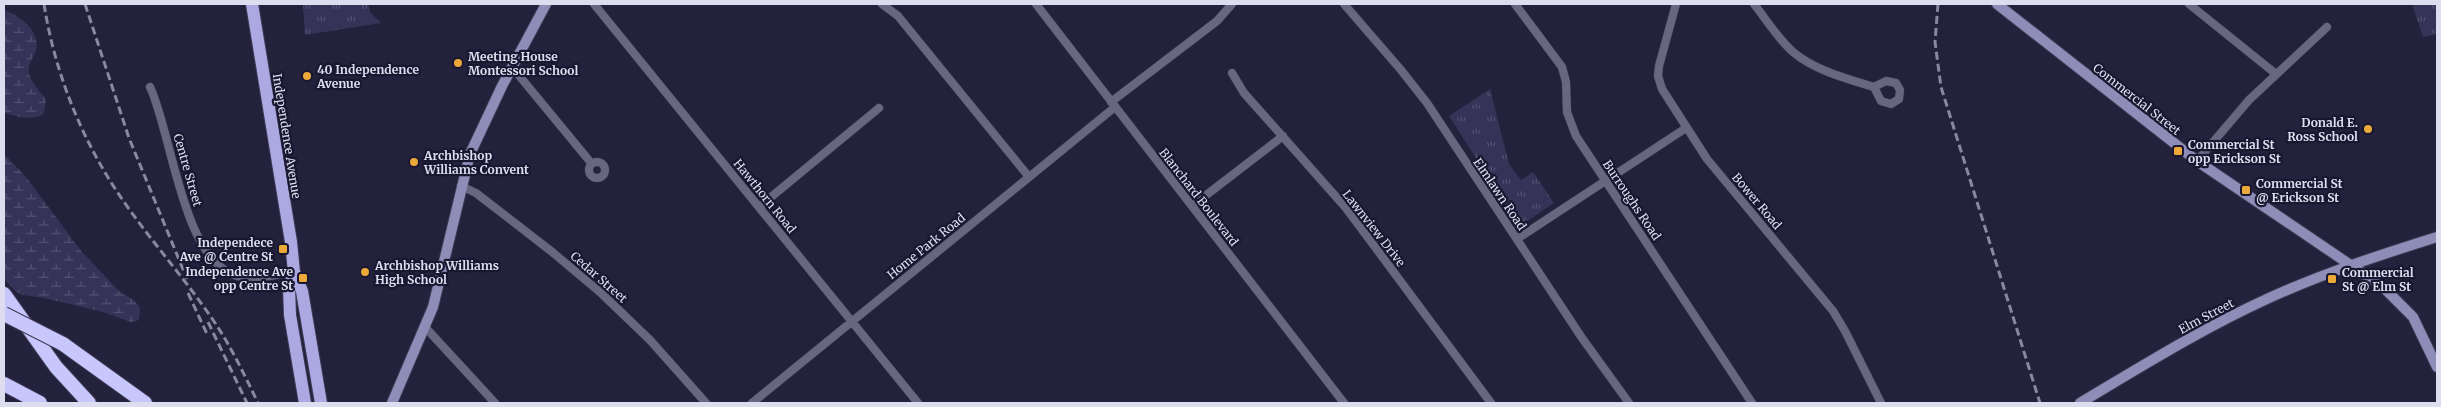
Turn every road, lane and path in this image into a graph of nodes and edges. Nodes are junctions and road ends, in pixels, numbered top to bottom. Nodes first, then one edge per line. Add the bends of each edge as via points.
1 (252, 4) edge
2 (546, 4) edge
3 (594, 4) edge
4 (882, 4) edge
5 (1036, 4) edge
6 (1232, 4) edge
7 (1344, 4) edge
8 (1515, 4) edge
9 (1754, 4) edge
10 (1997, 4) edge
11 (2189, 4) edge
12 (1674, 5) edge
13 (2327, 27) dead end
14 (512, 66) junction
15 (1232, 73) dead end
16 (2276, 74) junction
17 (150, 87) dead end
18 (1874, 87) dead end
19 (1113, 104) junction
20 (879, 108) dead end
21 (1686, 128) junction
22 (1283, 136) junction
23 (2197, 161) junction
24 (592, 164) dead end
25 (1029, 177) junction
26 (1605, 181) junction
27 (461, 186) junction
28 (1192, 206) junction
29 (759, 207) junction
30 (2437, 237) edge
31 (1517, 239) junction
32 (2352, 265) junction
33 (294, 272) junction
34 (4, 294) edge
35 (4, 314) edge
36 (852, 321) junction
37 (425, 328) junction
38 (2437, 367) edge
39 (4, 384) edge
40 (40, 403) edge
41 (89, 403) edge
42 (145, 403) edge
43 (305, 403) edge
44 (321, 403) edge
45 (392, 403) edge
46 (495, 403) edge
47 (706, 403) edge
48 (752, 403) edge
49 (918, 403) edge
50 (1344, 403) edge
51 (1491, 403) edge
52 (1629, 403) edge
53 (1752, 403) edge
54 (1881, 403) edge
55 (2080, 403) edge

1 - 33 main road, Independence Avenue
2 - 14 main road
3 - 29 street, Hawthorn Road
4 - 25 street via 898,16
5 - 19 street, Blanchard Boulevard
6 - 19 street, Home Park Road via 1217,21
7 - 31 street, Elmlawn Road via 1417,90
8 - 26 street, Burroughs Road via 1562,66 1571,125
9 - 18 street via 1798,56 1823,69
10 - 23 main road, Commercial Street
11 - 16 street
12 - 21 street, Bower Road via 1658,76 1662,89
13 - 16 street
14 - 24 street
14 - 27 main road via 474,146
15 - 22 street, Lawnview Drive via 1241,89
16 - 23 street via 2242,107
17 - 33 street, Centre Street via 161,116 180,192 212,259 222,269 240,277
19 - 25 street, Home Park Road
19 - 28 street, Blanchard Boulevard
20 - 29 street
21 - 26 street
21 - 54 street, Bower Road via 1707,159 1833,310
22 - 28 street
22 - 51 street, Lawnview Drive via 1346,208
23 - 32 main road, Commercial Street
25 - 36 street, Home Park Road
26 - 31 street
26 - 53 street, Burroughs Road
27 - 37 main road
27 - 47 street, Cedar Street via 476,193 596,288 650,340
28 - 50 street, Blanchard Boulevard
29 - 36 street, Hawthorn Road
30 - 32 main road, Elm Street
31 - 52 street, Elmlawn Road
32 - 38 main road, Commercial Street via 2383,287 2409,312
32 - 55 main road, Elm Street via 2300,284 2237,314
33 - 43 main road, Independence Avenue via 289,288 290,309
33 - 44 main road, Independence Avenue via 303,296
34 - 41 highway via 56,367
35 - 42 highway, bridge via 63,344
36 - 48 street, Home Park Road
36 - 49 street, Hawthorn Road
37 - 45 main road
37 - 46 street
39 - 40 highway

